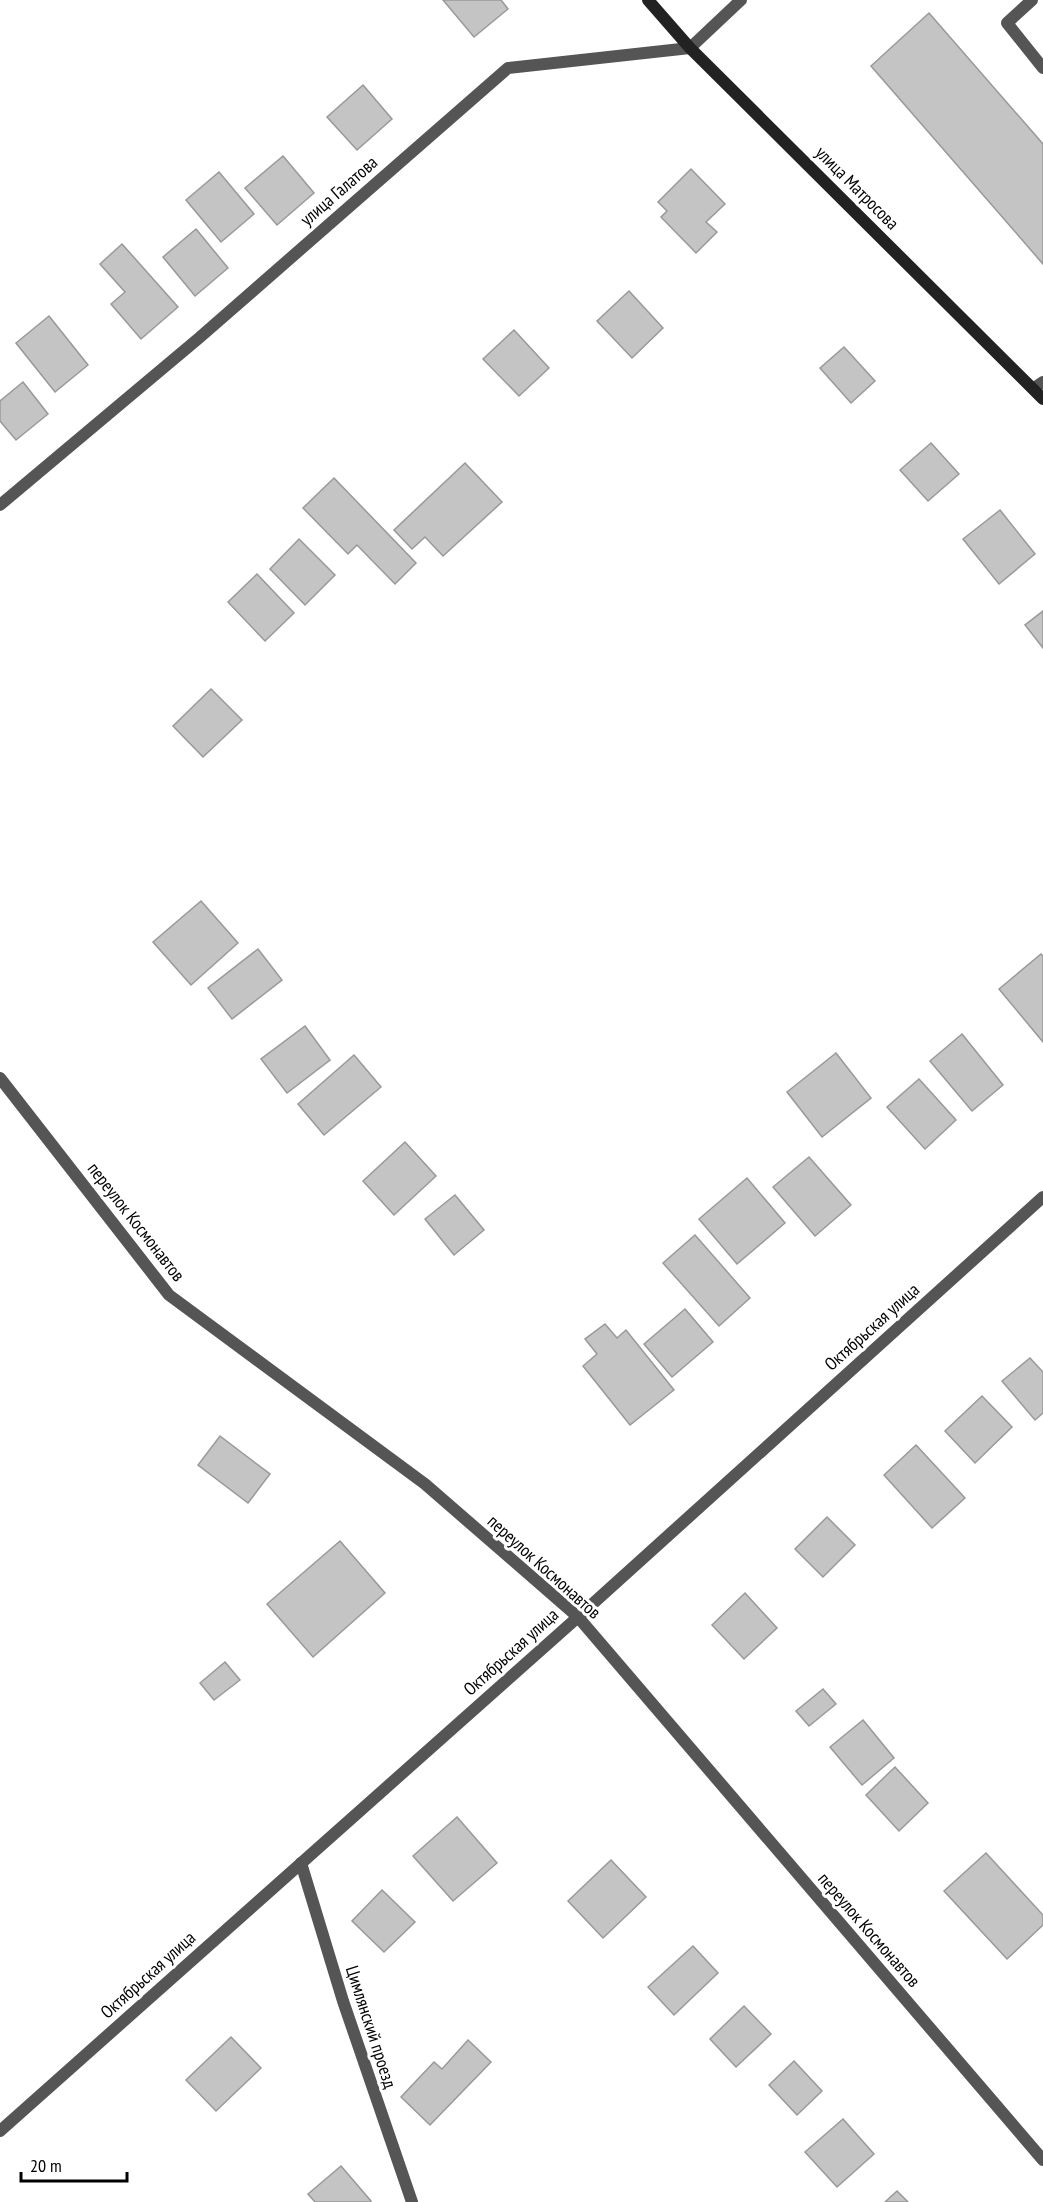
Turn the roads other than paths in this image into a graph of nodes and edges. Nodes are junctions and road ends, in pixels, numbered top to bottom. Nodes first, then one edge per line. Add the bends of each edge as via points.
1 (648, 0) edge
2 (741, 0) edge
3 (1032, 0) edge
4 (690, 48) junction
5 (1043, 68) edge
6 (1039, 385) edge
7 (1043, 399) edge
8 (0, 505) edge
9 (0, 1078) edge
10 (1043, 1197) edge
11 (578, 1617) junction
12 (301, 1863) junction
13 (0, 2131) edge
14 (1043, 2160) edge
15 (412, 2202) edge

1 - 4 street, улица Матросова
2 - 4 street
3 - 5 street via 1007,23
4 - 6 street, улица Матросова
4 - 8 street, улица Галатова via 508,68 199,338
6 - 7 street, улица Матросова
9 - 11 street, переулок Космонавтов via 169,1295 425,1484
10 - 11 street, Октябрьская улица
11 - 12 street, Октябрьская улица
11 - 14 street, переулок Космонавтов
12 - 13 street, Октябрьская улица
12 - 15 street, Цимлянский проезд via 342,2001

